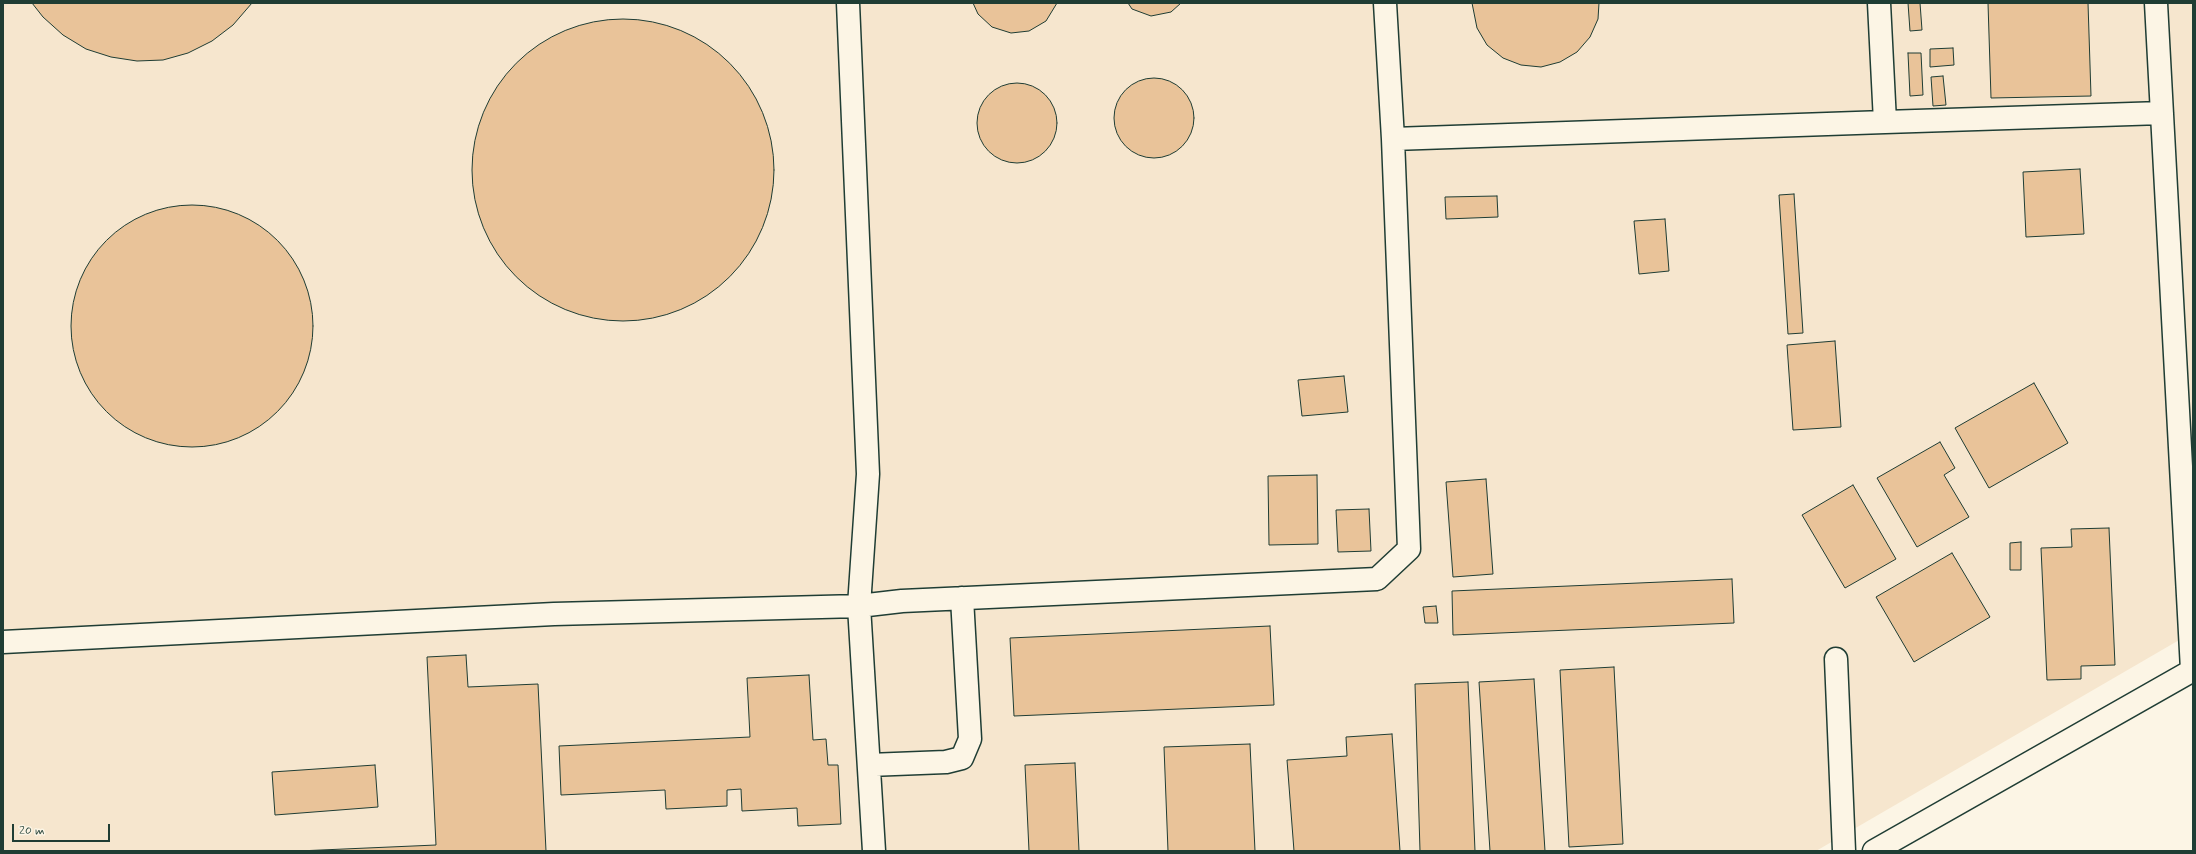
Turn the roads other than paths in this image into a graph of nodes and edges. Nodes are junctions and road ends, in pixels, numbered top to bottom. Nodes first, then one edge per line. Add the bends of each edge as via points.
1 (848, 3) edge
2 (1385, 3) edge
3 (1879, 3) edge
4 (2156, 3) edge
5 (2162, 113) junction
6 (1885, 122) junction
7 (1393, 139) junction
8 (962, 598) junction
9 (859, 606) junction
10 (3, 642) edge
11 (1836, 659) dead end
12 (2193, 670) edge
13 (869, 765) junction
14 (874, 851) edge
15 (1844, 851) edge
16 (1874, 851) edge

1 - 9 street via 868,474
2 - 7 street
3 - 6 street
4 - 5 street
5 - 6 street
5 - 12 street
6 - 7 street
7 - 8 street via 1409,550 1378,579
8 - 9 street
8 - 13 street via 970,739 962,758 946,762
9 - 10 street via 554,614
9 - 13 street
11 - 15 street
12 - 16 street
13 - 14 street

